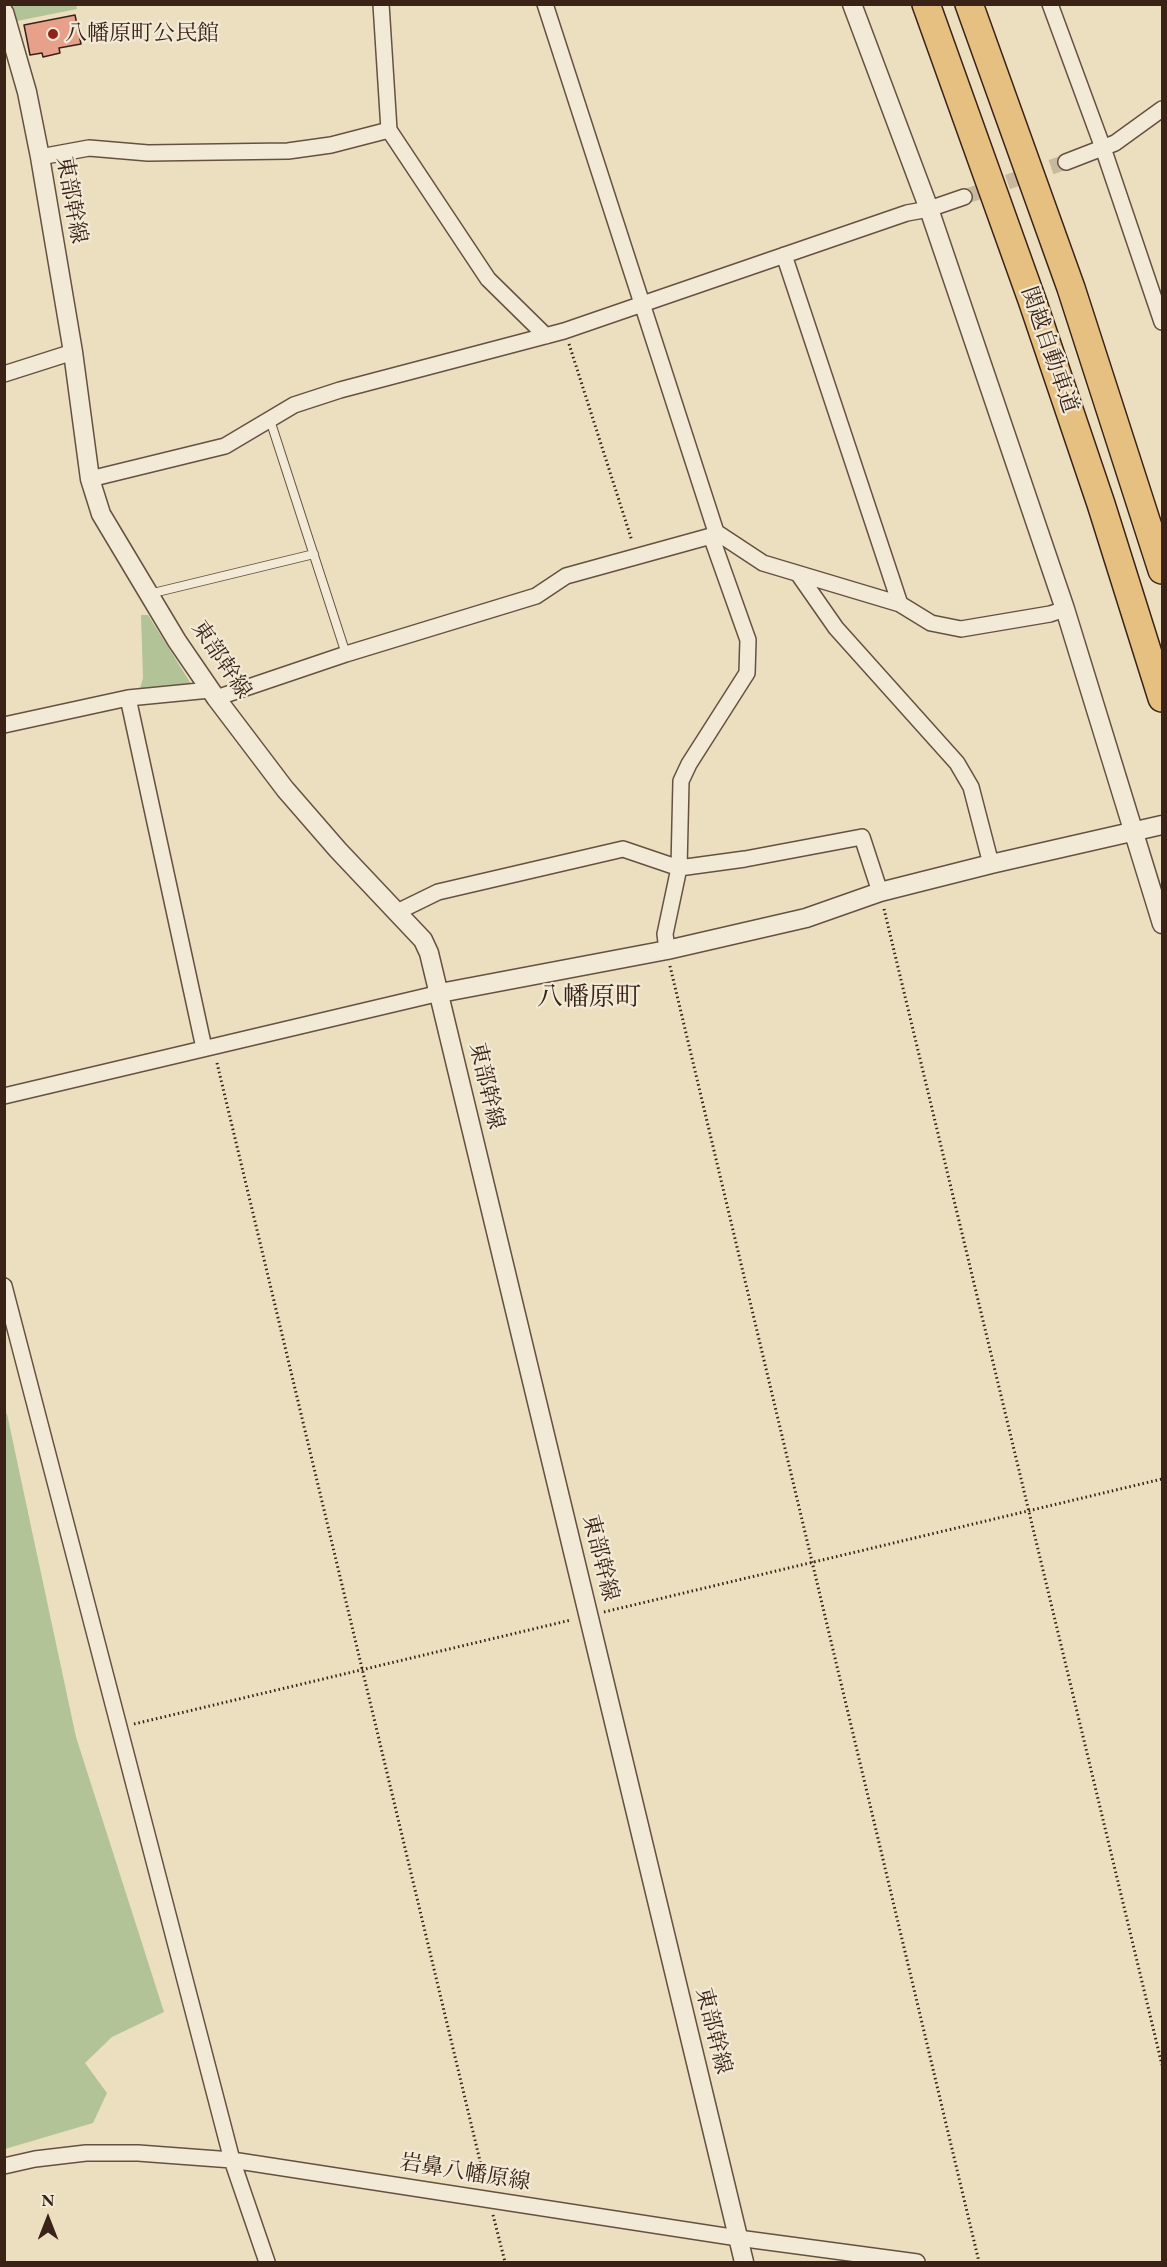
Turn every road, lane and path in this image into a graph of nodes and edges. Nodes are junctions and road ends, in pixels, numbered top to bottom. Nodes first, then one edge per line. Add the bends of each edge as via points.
1 (381, 4) edge
2 (545, 4) edge
3 (852, 4) edge
4 (926, 4) edge
5 (969, 4) edge
6 (1050, 4) edge
7 (4, 12) edge
8 (8, 39) edge
9 (1162, 109) edge
10 (389, 130) junction
11 (1103, 148) junction
12 (40, 157) junction
13 (1066, 162) tunnel mouth
14 (964, 197) tunnel mouth
15 (929, 209) junction
16 (784, 255) junction
17 (643, 304) junction
18 (1162, 322) edge
19 (564, 331) junction
20 (546, 336) junction
21 (73, 352) junction
22 (4, 374) edge
23 (270, 420) junction
24 (90, 479) junction
25 (714, 534) junction
26 (314, 554) junction
27 (637, 557) junction
28 (1162, 570) edge
29 (799, 575) junction
30 (149, 594) junction
31 (900, 604) junction
32 (1065, 609) junction
33 (346, 654) junction
34 (213, 694) junction
35 (128, 698) junction
36 (1162, 698) edge
37 (4, 724) edge
38 (1162, 825) edge
39 (1134, 831) junction
40 (992, 864) junction
41 (679, 868) junction
42 (880, 892) junction
43 (397, 912) junction
44 (1162, 924) edge
45 (667, 950) junction
46 (440, 993) junction
47 (208, 1047) junction
48 (4, 1096) edge
49 (4, 1286) edge
50 (1162, 1479) edge
51 (1030, 1510) junction
52 (813, 1563) junction
53 (590, 1616) junction
54 (363, 1670) junction
55 (118, 1728) junction
56 (1162, 2065) edge
57 (232, 2160) junction
58 (4, 2166) edge
59 (489, 2200) junction
60 (738, 2238) junction
61 (267, 2262) edge
62 (505, 2262) edge
63 (744, 2262) edge
64 (917, 2262) edge
65 (979, 2262) edge

1 - 10 street
2 - 17 street
3 - 15 street
4 - 36 highway, 関越自動車道 via 1036,311
5 - 28 highway, 関越自動車道 via 1071,288
6 - 11 street
7 - 8 street, 東部幹線
8 - 12 street, 東部幹線 via 27,92
9 - 11 street
10 - 12 street via 332,145 288,151 148,153 89,148
10 - 20 street via 488,279
11 - 13 street
11 - 18 street
12 - 21 street, 東部幹線
14 - 15 street
15 - 16 street
15 - 32 street
16 - 17 street
16 - 31 street
17 - 19 street
17 - 25 street
19 - 20 street
19 - 27 path
20 - 23 street via 340,390 294,405
21 - 22 street
21 - 24 street, 東部幹線
23 - 24 street via 225,446
23 - 26 lane
24 - 30 street, 東部幹線 via 100,514
25 - 27 street
25 - 29 street via 763,563
25 - 41 street via 748,640 747,673 681,781
26 - 30 lane
26 - 33 lane
27 - 33 street via 566,576 536,596
29 - 31 street
29 - 40 street via 836,628 957,762 971,787
30 - 34 street, 東部幹線
31 - 32 street via 931,623 961,629
32 - 39 street
33 - 34 street
34 - 35 street
34 - 43 street, 東部幹線 via 311,820
35 - 37 street
35 - 47 street
38 - 39 street
39 - 40 street
39 - 44 street
40 - 42 street
41 - 42 street via 862,837
41 - 43 street via 623,849 438,892
41 - 45 street via 665,934
42 - 45 street via 806,918
42 - 51 path
43 - 46 street, 東部幹線 via 423,940
45 - 46 street
45 - 52 path
46 - 47 street
46 - 53 street, 東部幹線
47 - 48 street
47 - 54 path
49 - 55 street
50 - 51 path
51 - 52 path
51 - 56 path
52 - 53 path
52 - 65 path
53 - 54 path
53 - 60 street, 東部幹線
54 - 55 path
54 - 59 path
55 - 57 street
57 - 58 street, 岩鼻八幡原線 via 86,2153
57 - 59 street, 岩鼻八幡原線
57 - 61 street
59 - 60 street, 岩鼻八幡原線
59 - 62 path
60 - 63 street, 東部幹線
60 - 64 street, 岩鼻八幡原線

